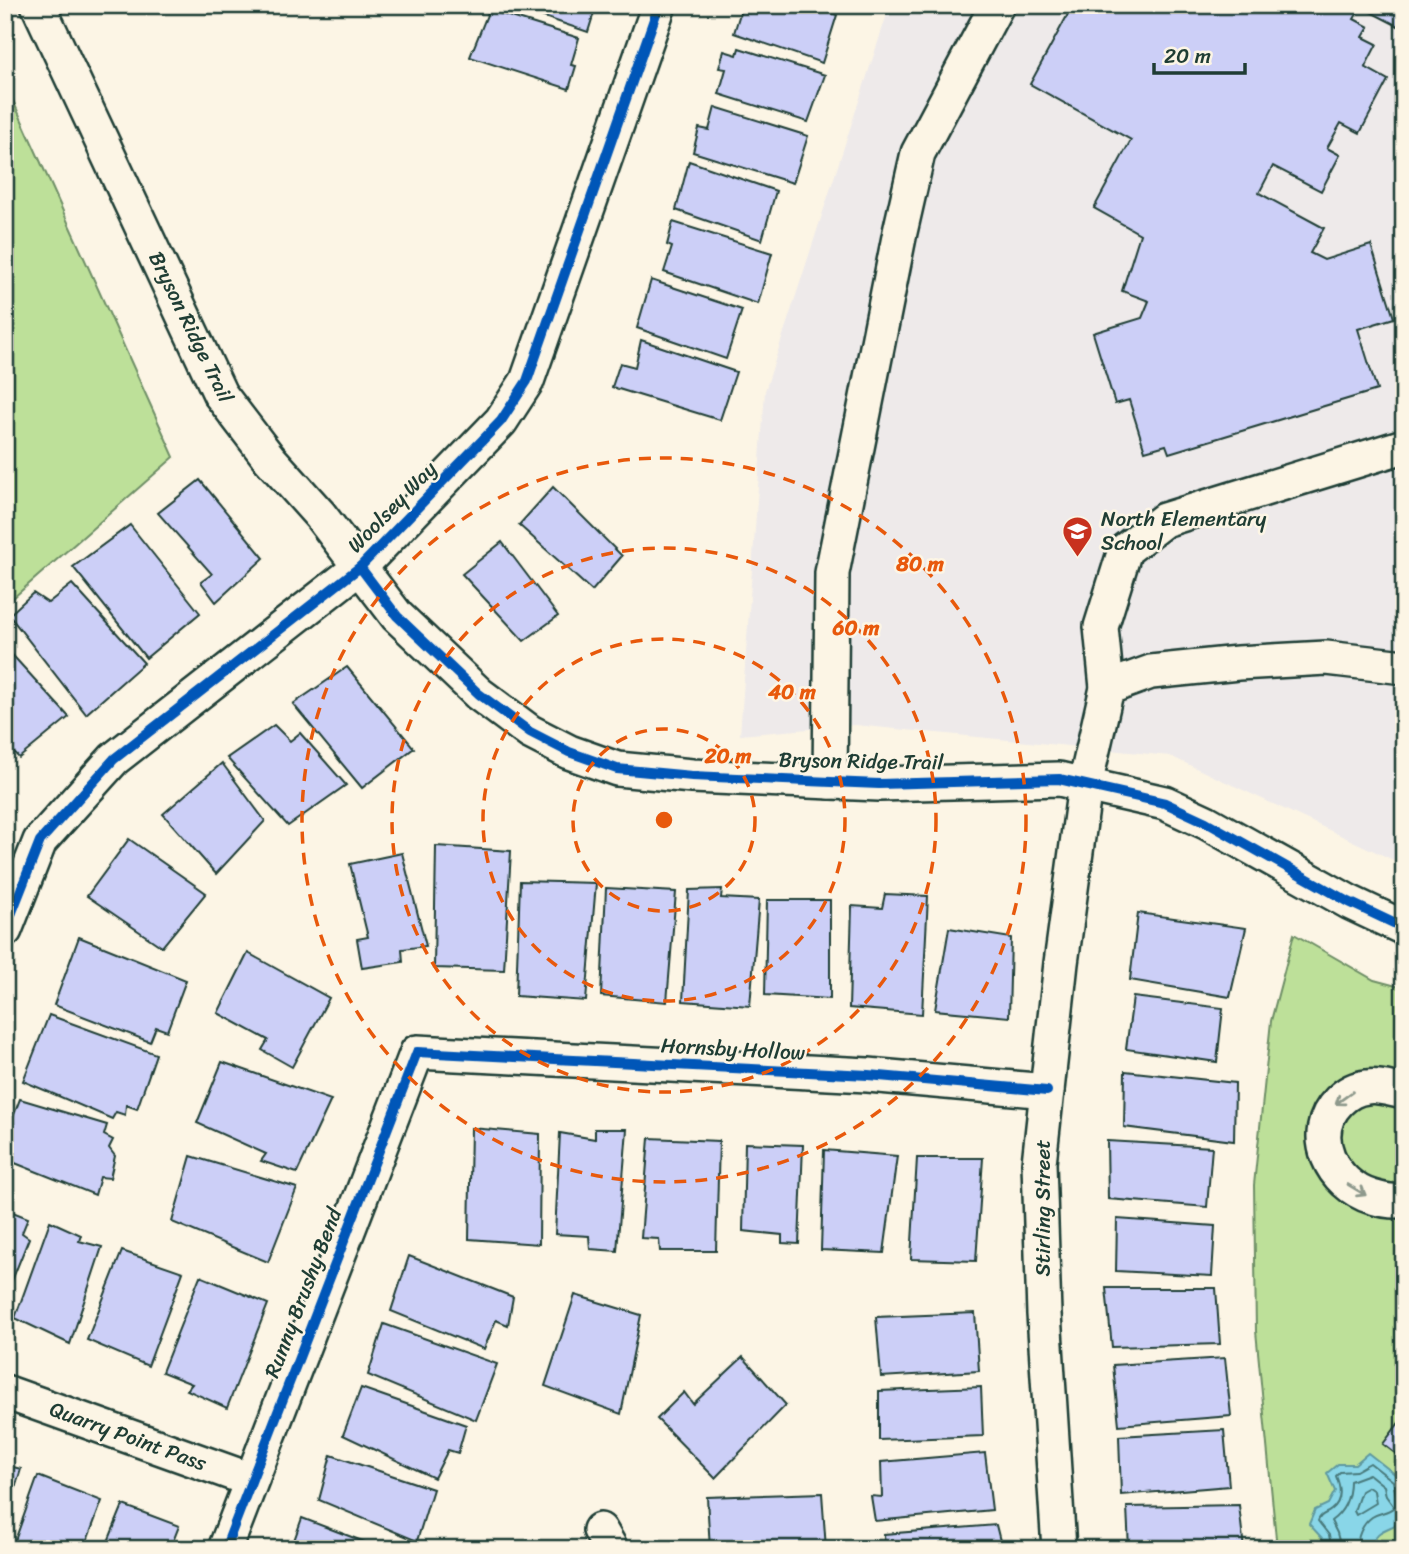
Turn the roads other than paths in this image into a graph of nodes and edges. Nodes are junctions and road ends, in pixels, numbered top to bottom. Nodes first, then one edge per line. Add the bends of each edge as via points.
1 (38, 5) edge
2 (659, 5) edge
3 (997, 5) edge
4 (1404, 446) edge
5 (360, 568) junction
6 (1404, 667) edge
7 (1107, 688) junction
8 (830, 782) junction
9 (1085, 785) junction
10 (1404, 928) edge
11 (5, 930) edge
12 (417, 1052) joint
13 (1047, 1091) junction
14 (1404, 1093) edge
15 (1404, 1200) edge
16 (5, 1392) edge
17 (251, 1480) junction
18 (225, 1549) edge
19 (1059, 1549) edge

1 - 5 street, Bryson Ridge Trail via 220,394
2 - 5 street, Woolsey Way via 527,381 501,421
3 - 8 street via 918,153 900,232 832,573
4 - 7 street, Stirling Street via 1164,520 1125,550 1101,626
5 - 8 street, Bryson Ridge Trail via 397,616 479,694 530,732 569,752 617,769
5 - 11 street, Woolsey Way via 114,760 40,841
6 - 7 street via 1326,659 1238,663 1151,672
7 - 9 street, Stirling Street
8 - 9 street, Bryson Ridge Trail via 1059,779
9 - 10 street, Bryson Ridge Trail via 1165,803
9 - 13 street, Stirling Street
12 - 13 street, Hornsby Hollow via 868,1075
12 - 17 street, Runny Brushy Bend
13 - 19 street, Stirling Street via 1039,1163
14 -> 15 street via 1367,1087 1346,1094 1330,1110 1323,1130 1326,1153 1348,1184 1361,1194
16 - 17 street, Quarry Point Pass
17 - 18 street, Runny Brushy Bend

